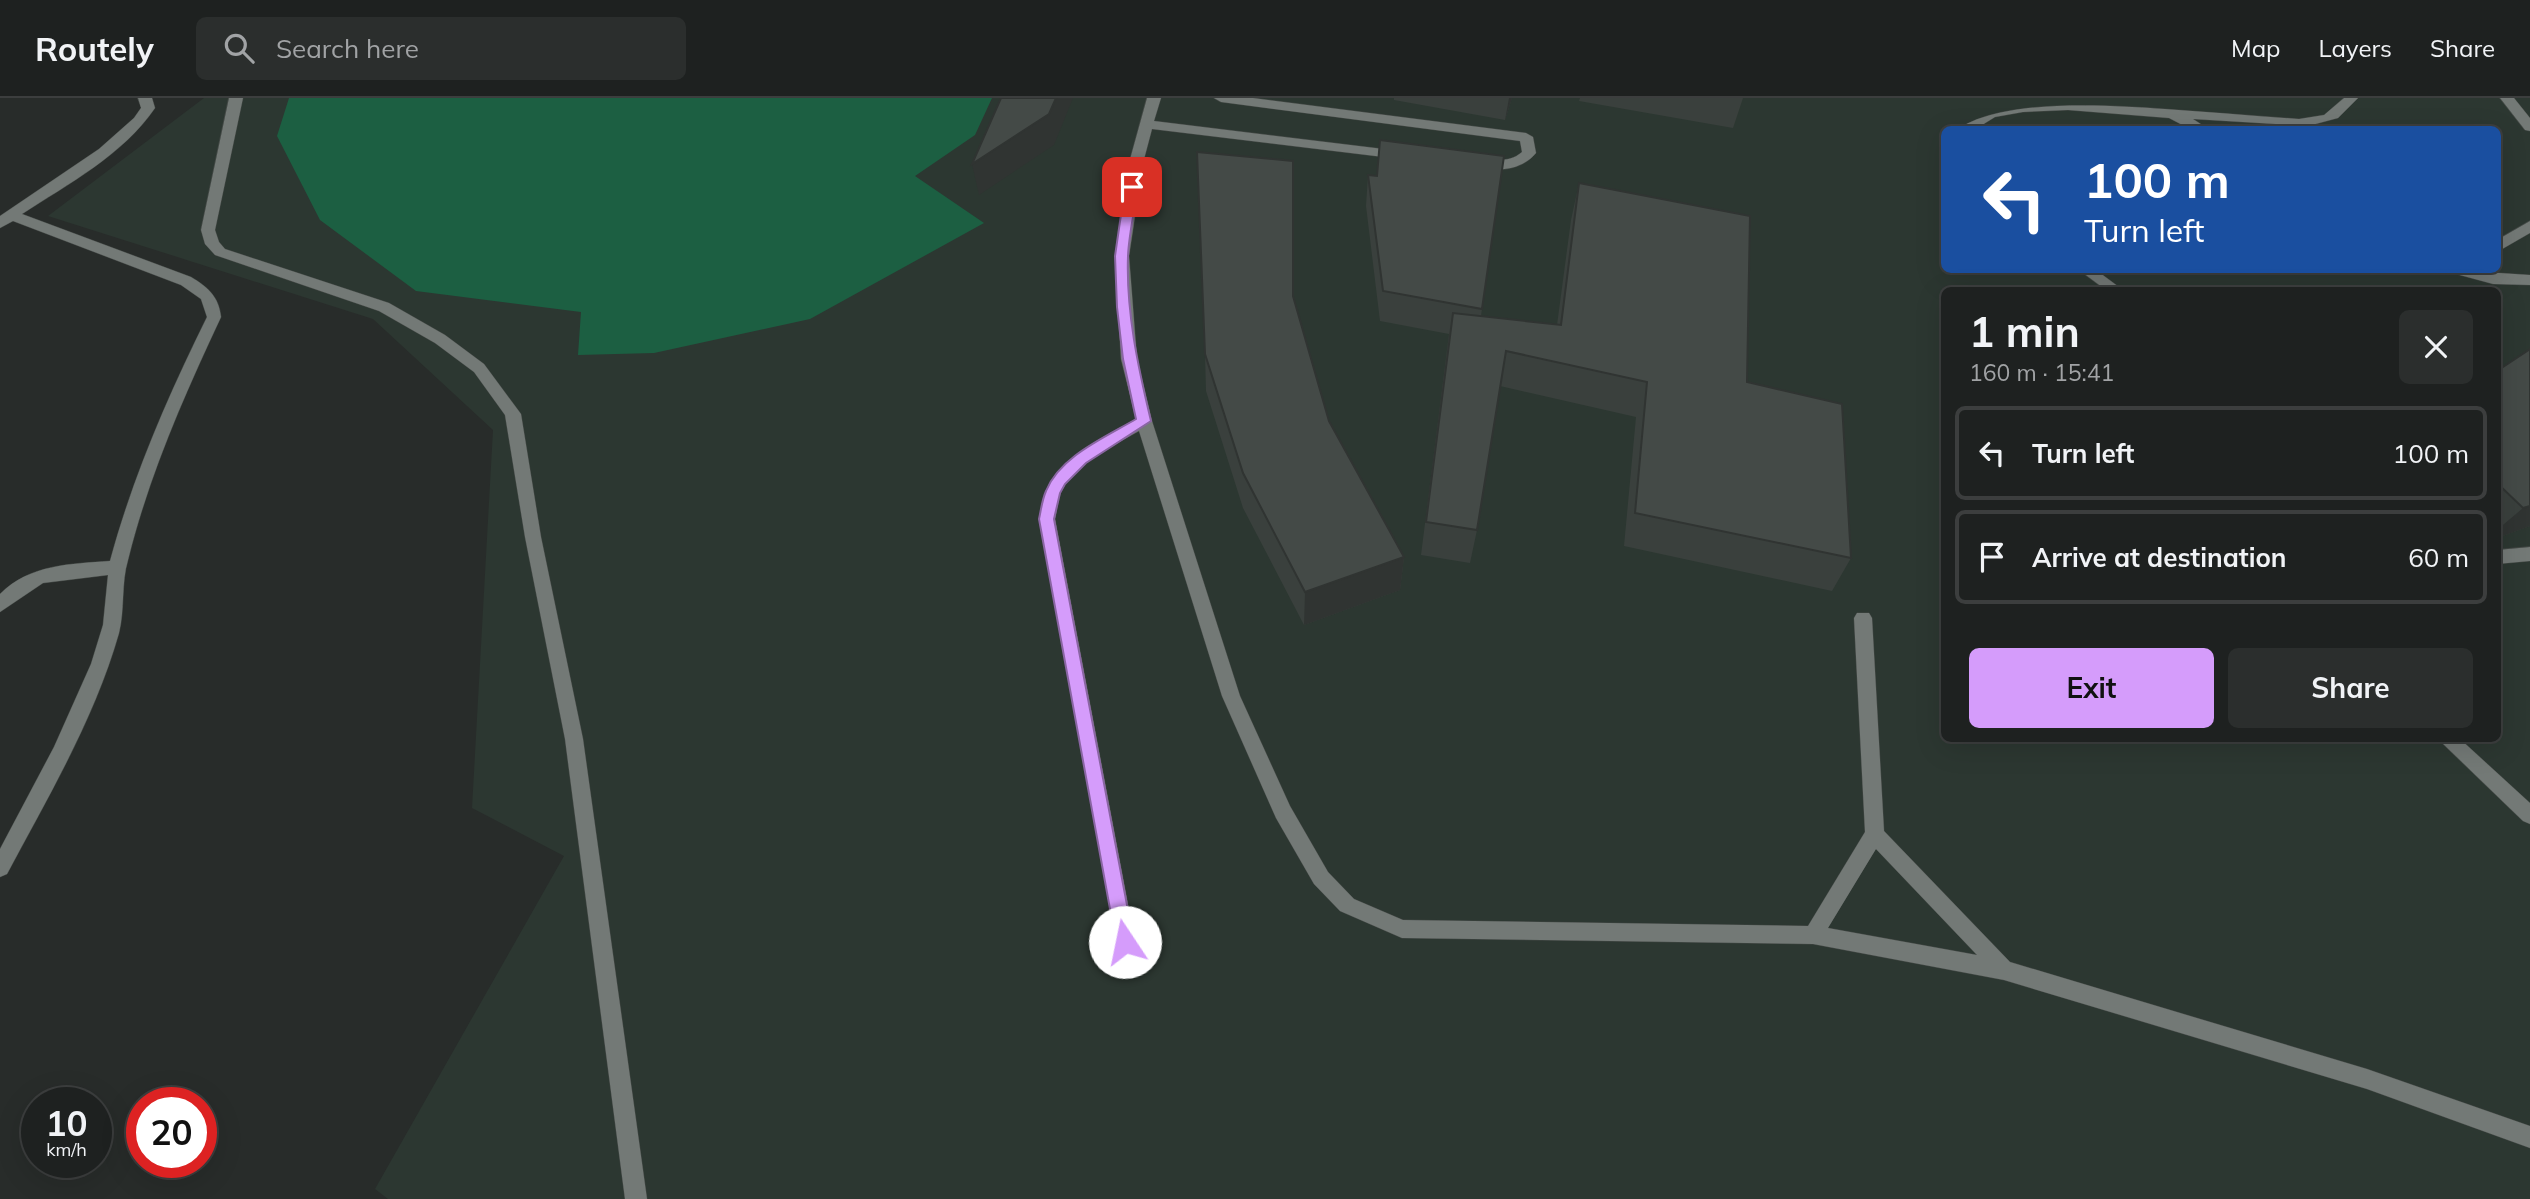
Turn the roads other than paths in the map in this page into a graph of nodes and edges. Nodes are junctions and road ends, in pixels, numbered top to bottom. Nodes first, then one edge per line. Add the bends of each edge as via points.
1 (145, 98) edge
2 (236, 98) edge
3 (1154, 98) edge
4 (1222, 98) edge
5 (2351, 98) edge
6 (2507, 98) edge
7 (2166, 111) junction
8 (1146, 124) junction
9 (2323, 125) edge
10 (1971, 126) edge
11 (2196, 126) edge
12 (2530, 127) edge
13 (1408, 155) edge
14 (1463, 162) edge
15 (5, 219) edge
16 (2530, 226) edge
17 (2501, 244) edge
18 (2090, 273) edge
19 (2472, 273) edge
20 (2530, 280) edge
21 (2112, 287) edge
22 (1143, 421) junction
23 (2530, 554) edge
24 (2501, 557) edge
25 (118, 567) junction
26 (0, 605) edge
27 (1863, 618) dead end
28 (2450, 742) edge
29 (2530, 815) edge
30 (1874, 834) junction
31 (0, 868) edge
32 (1813, 935) junction
33 (1130, 968) dead end
34 (2004, 971) junction
35 (2530, 1137) edge
36 (636, 1199) edge

1 - 15 street via 149,108 144,118 123,137
2 - 36 street via 208,230 212,244 220,252 384,307 479,368 513,414 573,739
3 - 8 street
4 - 14 street via 1526,136 1530,146 1522,161 1504,167
5 - 9 street
6 - 12 street
7 - 9 street
7 - 10 street via 2023,108 1991,114
7 - 11 street
8 - 13 street
8 - 22 street via 1122,256 1129,359
15 - 25 street via 186,281 214,302 214,317 172,402
16 - 17 street
18 - 21 street
19 - 20 street
22 - 32 street via 1231,696 1283,812 1321,878 1347,905 1402,929
22 - 33 street via 1081,460 1060,480 1047,519
23 - 24 street
25 - 26 street via 34,577
25 - 31 street via 111,631 77,721
27 - 30 street
28 - 29 street
30 - 32 street
30 - 34 street
32 - 34 street
34 - 35 street via 2367,1079

